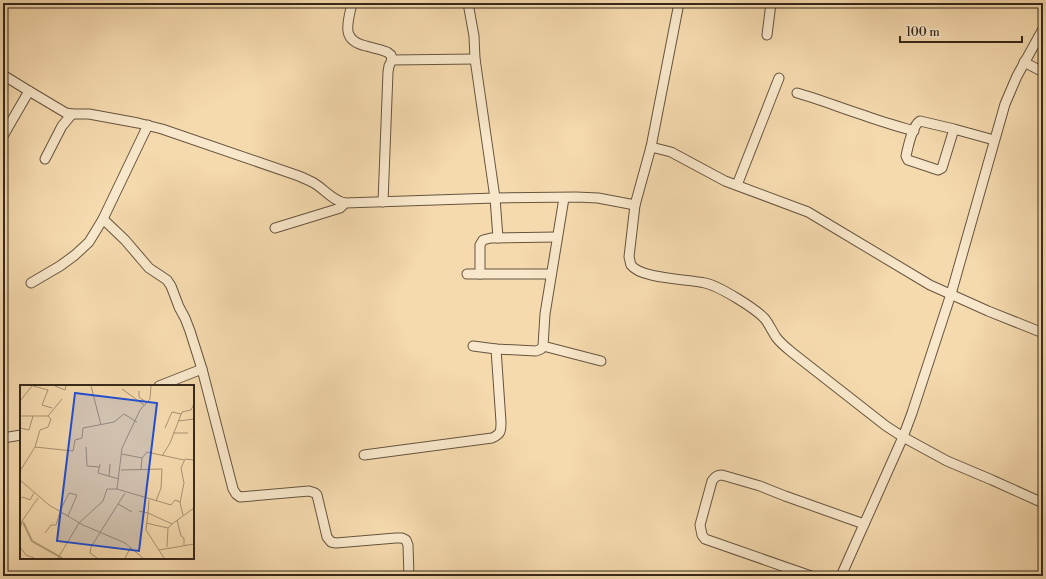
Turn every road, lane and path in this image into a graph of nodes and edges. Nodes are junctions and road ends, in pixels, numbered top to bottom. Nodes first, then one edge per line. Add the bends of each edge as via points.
1 (352, 3) edge
2 (468, 3) edge
3 (679, 3) edge
4 (771, 3) edge
5 (1043, 29) edge
6 (767, 35) dead end
7 (475, 59) junction
8 (392, 60) junction
9 (1024, 62) junction
10 (1043, 72) edge
11 (4, 78) edge
12 (780, 78) dead end
13 (29, 91) junction
14 (797, 93) dead end
15 (72, 114) junction
16 (148, 126) junction
17 (954, 129) junction
18 (914, 131) junction
19 (3, 136) edge
20 (994, 140) junction
21 (651, 147) junction
22 (44, 159) dead end
23 (737, 185) junction
24 (495, 198) junction
25 (564, 198) junction
26 (383, 202) junction
27 (345, 203) junction
28 (635, 205) junction
29 (103, 219) junction
30 (275, 228) dead end
31 (557, 237) junction
32 (498, 238) junction
33 (466, 274) dead end
34 (480, 274) junction
35 (551, 274) junction
36 (31, 283) dead end
37 (951, 294) junction
38 (1043, 333) edge
39 (473, 346) dead end
40 (543, 346) junction
41 (496, 350) junction
42 (601, 361) dead end
43 (202, 369) junction
44 (162, 385) edge
45 (20, 435) edge
46 (903, 437) junction
47 (3, 438) edge
48 (364, 455) dead end
49 (1043, 503) edge
50 (864, 524) junction
51 (409, 576) edge
52 (811, 576) edge
53 (841, 576) edge

1 - 8 street via 348,27 350,38 354,43 387,52
2 - 7 street
3 - 21 street
4 - 6 street
5 - 9 street
7 - 8 street
7 - 24 street
8 - 26 street via 388,72
9 - 10 street
9 - 20 street via 1005,104
11 - 13 street
12 - 23 street
13 - 15 street
13 - 19 street
14 - 18 street
15 - 16 street via 89,114
15 - 22 street via 62,126
16 - 27 street via 296,175
16 - 29 street
17 - 18 street via 920,121
17 - 18 street via 942,168 938,170 908,160 906,156
17 - 20 street
20 - 37 street
21 - 23 street via 671,152
21 - 28 street
23 - 37 street via 808,212 930,285
24 - 25 street
24 - 26 street
24 - 32 street
25 - 28 street via 598,198
25 - 31 street
26 - 27 street
27 - 30 street via 340,208
28 - 46 street via 629,257 631,265 640,272 705,283 757,311 777,338 794,354
29 - 36 street via 89,242 75,255
29 - 43 street via 149,268 167,280 171,286 190,331
31 - 32 street
31 - 35 street
32 - 34 street via 483,240 480,245
33 - 34 street
34 - 35 street
35 - 40 street
37 - 38 street
37 - 46 street
39 - 41 street
40 - 41 street via 536,352
40 - 42 street
41 - 48 street via 501,422 501,431 497,436
43 - 44 street
43 - 51 street via 236,494 240,497 310,491 315,493 327,537 331,542 336,544 402,538 408,545
45 - 47 street
46 - 49 street via 954,464
46 - 50 street
50 - 52 street via 760,486 722,475 714,478 700,526 702,535 710,541
50 - 53 street

